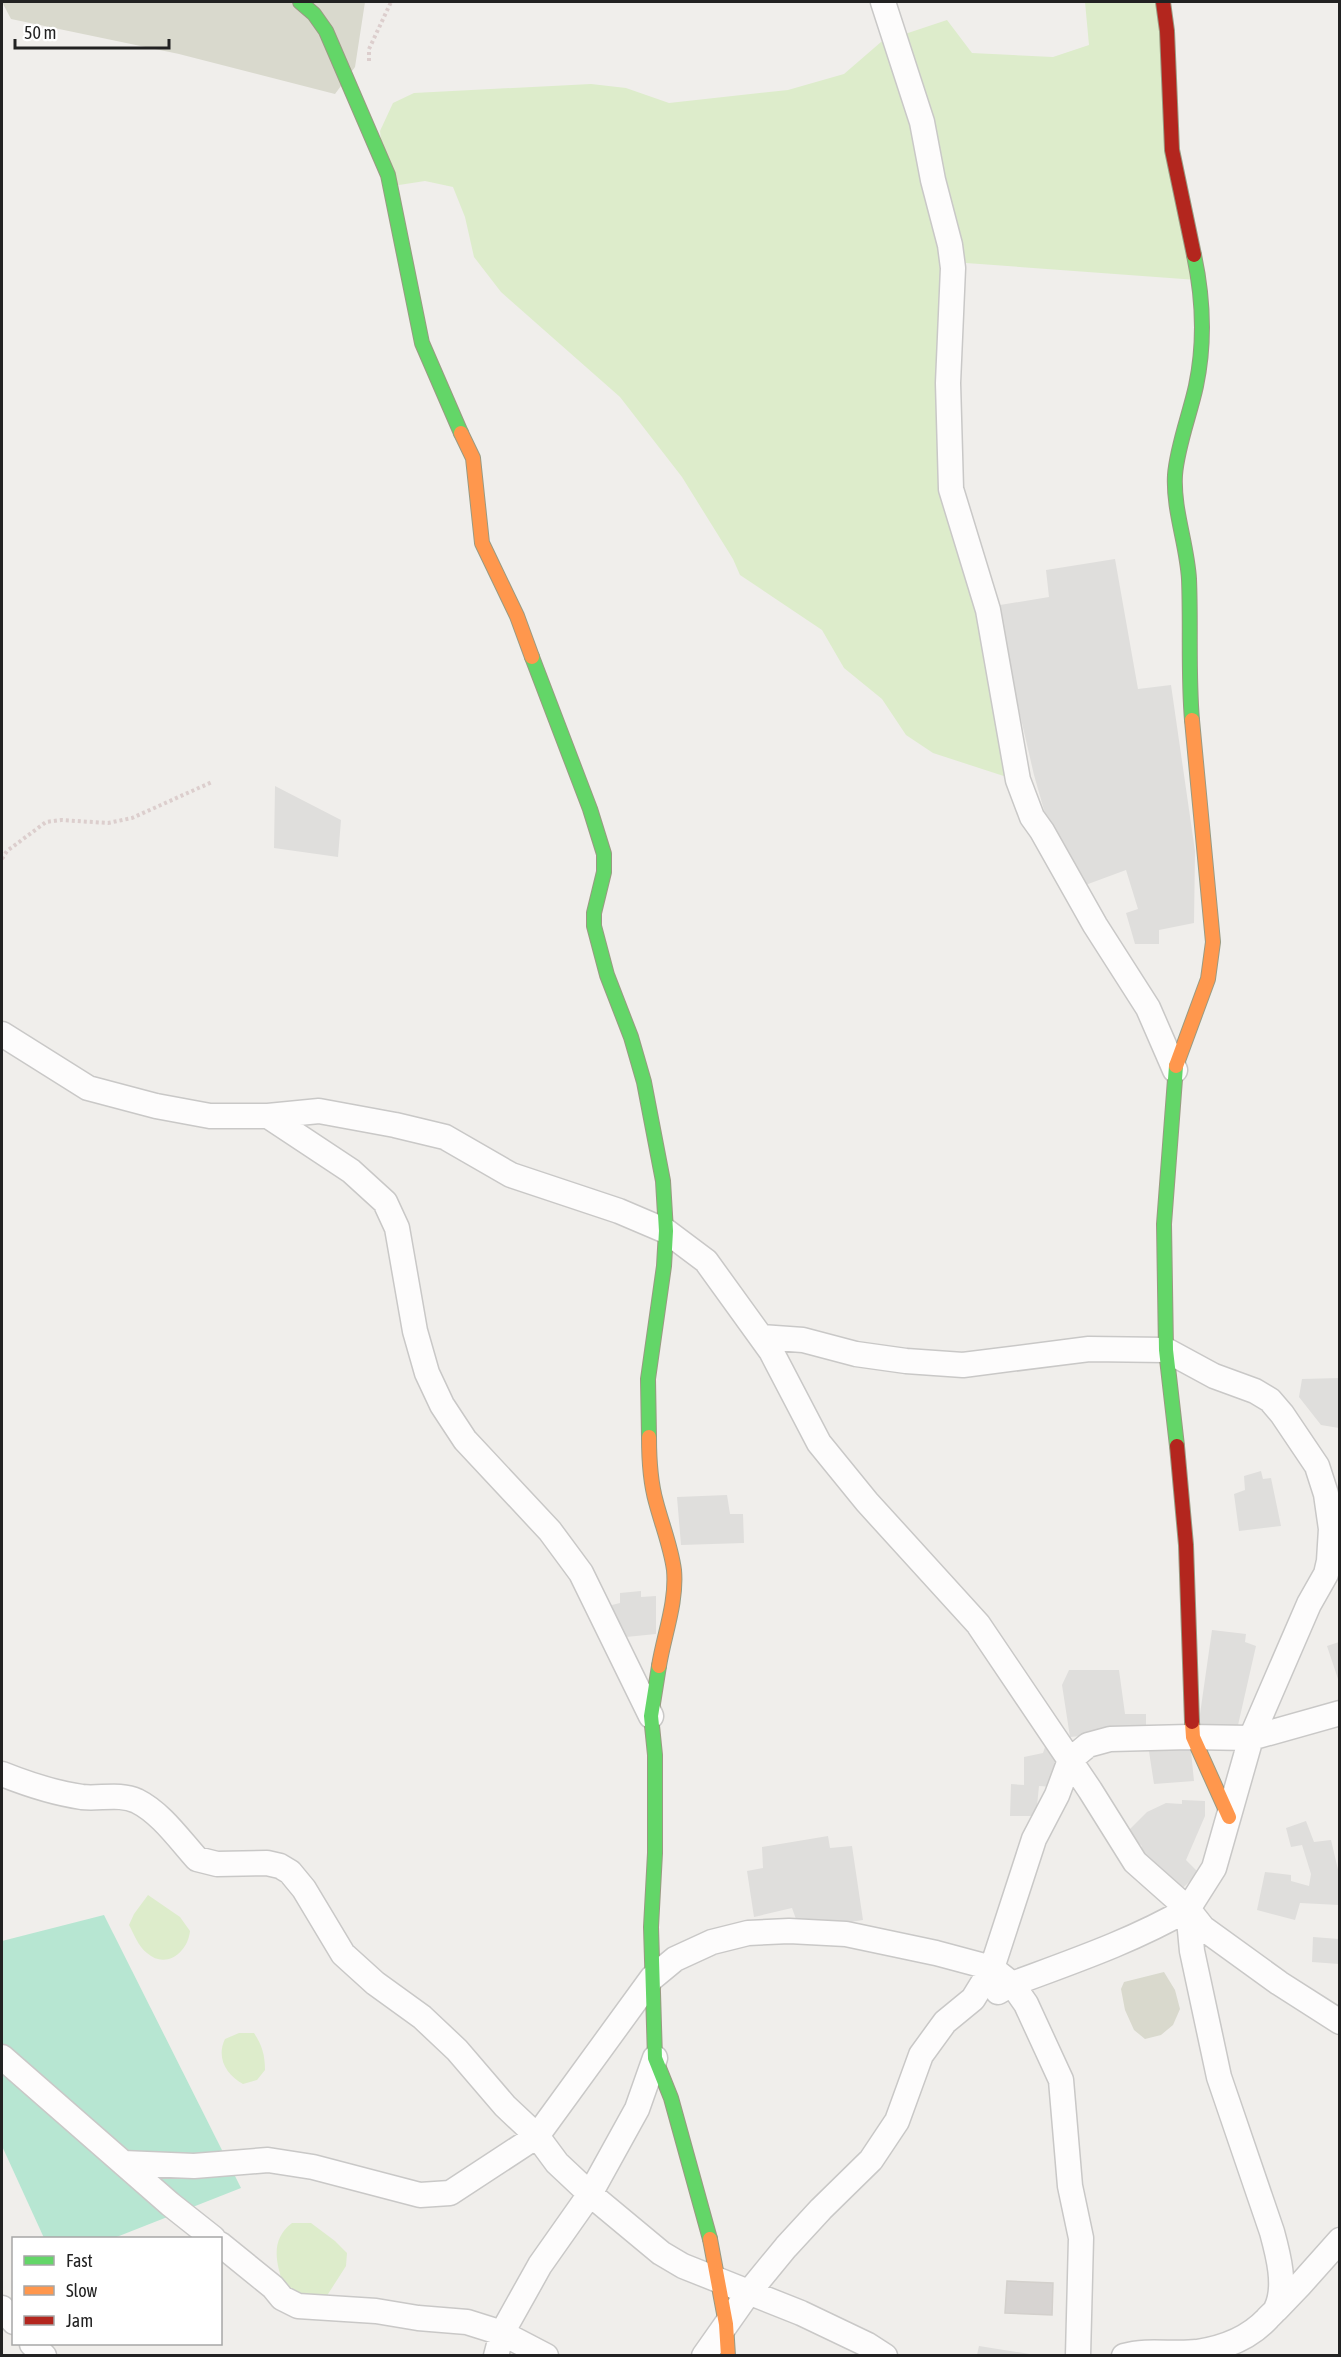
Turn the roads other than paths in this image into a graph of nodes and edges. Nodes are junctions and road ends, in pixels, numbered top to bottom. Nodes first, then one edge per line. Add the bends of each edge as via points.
1 (300, 2) edge
2 (883, 2) edge
3 (1163, 2) edge
4 (2, 1034) edge
5 (1175, 1070) junction
6 (268, 1116) junction
7 (666, 1231) junction
8 (761, 1337) junction
9 (1166, 1350) junction
10 (1333, 1570) edge
11 (1340, 1713) edge
12 (651, 1716) junction
13 (1193, 1737) junction
14 (1251, 1738) junction
15 (1070, 1760) junction
16 (2, 1774) edge
17 (1229, 1817) junction
18 (1188, 1909) junction
19 (992, 1968) junction
20 (652, 1978) junction
21 (1012, 1984) junction
22 (973, 2000) junction
23 (1340, 2022) edge
24 (2, 2057) edge
25 (655, 2058) junction
26 (537, 2136) junction
27 (123, 2163) junction
28 (590, 2194) junction
29 (212, 2237) edge
30 (1340, 2240) edge
31 (222, 2246) edge
32 (720, 2282) junction
33 (748, 2292) junction
34 (2, 2308) edge
35 (1276, 2310) junction
36 (12, 2320) edge
37 (726, 2324) junction
38 (499, 2344) edge
39 (546, 2355) edge
40 (704, 2355) edge
41 (728, 2355) edge
42 (885, 2355) edge
43 (1078, 2355) edge
44 (1124, 2355) edge

1 - 7 street via 326,31 384,165 422,343 473,458 482,543 517,616 604,854 594,926 644,1082 663,1181
2 - 5 street via 922,122 950,245 953,268 949,476 988,610 1018,780 1032,817 1148,1008
3 - 5 street via 1172,150 1201,287 1201,351 1175,489 1188,577 1189,683 1213,942 1208,979
4 - 6 street via 88,1088 210,1116
5 - 9 street via 1164,1224
6 - 7 street via 319,1111 445,1137 511,1175
6 - 12 street via 351,1171 385,1202 397,1228 427,1373 442,1405 465,1440 550,1531 581,1573
7 - 8 street via 706,1261
7 - 12 street via 648,1379 649,1460 674,1572 670,1619
8 - 9 street via 803,1340 856,1354 953,1365 1089,1349
8 - 15 street via 819,1443 978,1624
9 - 10 street via 1214,1376 1255,1391 1282,1414 1317,1466 1326,1494 1331,1529 1329,1562
9 - 13 street via 1186,1545
10 - 14 street via 1309,1604
11 - 14 street
12 - 20 street via 655,1755
13 - 14 street
13 - 15 street via 1110,1739 1088,1745
13 - 17 street
14 - 17 street
15 - 18 street via 1135,1862
15 - 19 street via 1034,1839
16 - 26 street via 81,1797 135,1800 204,1862 267,1863 290,1872 343,1954 422,2017
17 - 18 street via 1214,1868
18 - 21 street via 1110,1946
18 - 23 street via 1203,1928
18 - 35 street via 1192,1951 1219,2077 1277,2254 1280,2288
19 - 20 street via 846,1934 789,1931 748,1933 712,1942 675,1959
19 - 21 street
19 - 22 street
20 - 25 street
20 - 26 street
21 - 22 street
21 - 43 street via 1026,2004 1061,2080 1070,2186 1081,2238
22 - 33 street via 945,2022 921,2055 897,2121 871,2160 821,2209
24 - 27 street
25 - 28 street via 637,2109
25 - 32 street via 671,2098
26 - 27 street via 476,2178 450,2193 440,2194 420,2195 313,2167 268,2160 195,2166
26 - 28 street via 557,2163
27 - 29 street
28 - 32 street via 661,2253
28 - 38 street via 540,2265
30 - 35 street
31 - 38 street via 282,2298 298,2306 467,2322 485,2326
32 - 33 street
32 - 37 street
33 - 37 street
33 - 42 street via 801,2313
34 - 36 street
35 - 44 street via 1256,2331 1229,2345 1196,2352
37 - 40 street
37 - 41 street
38 - 39 street

